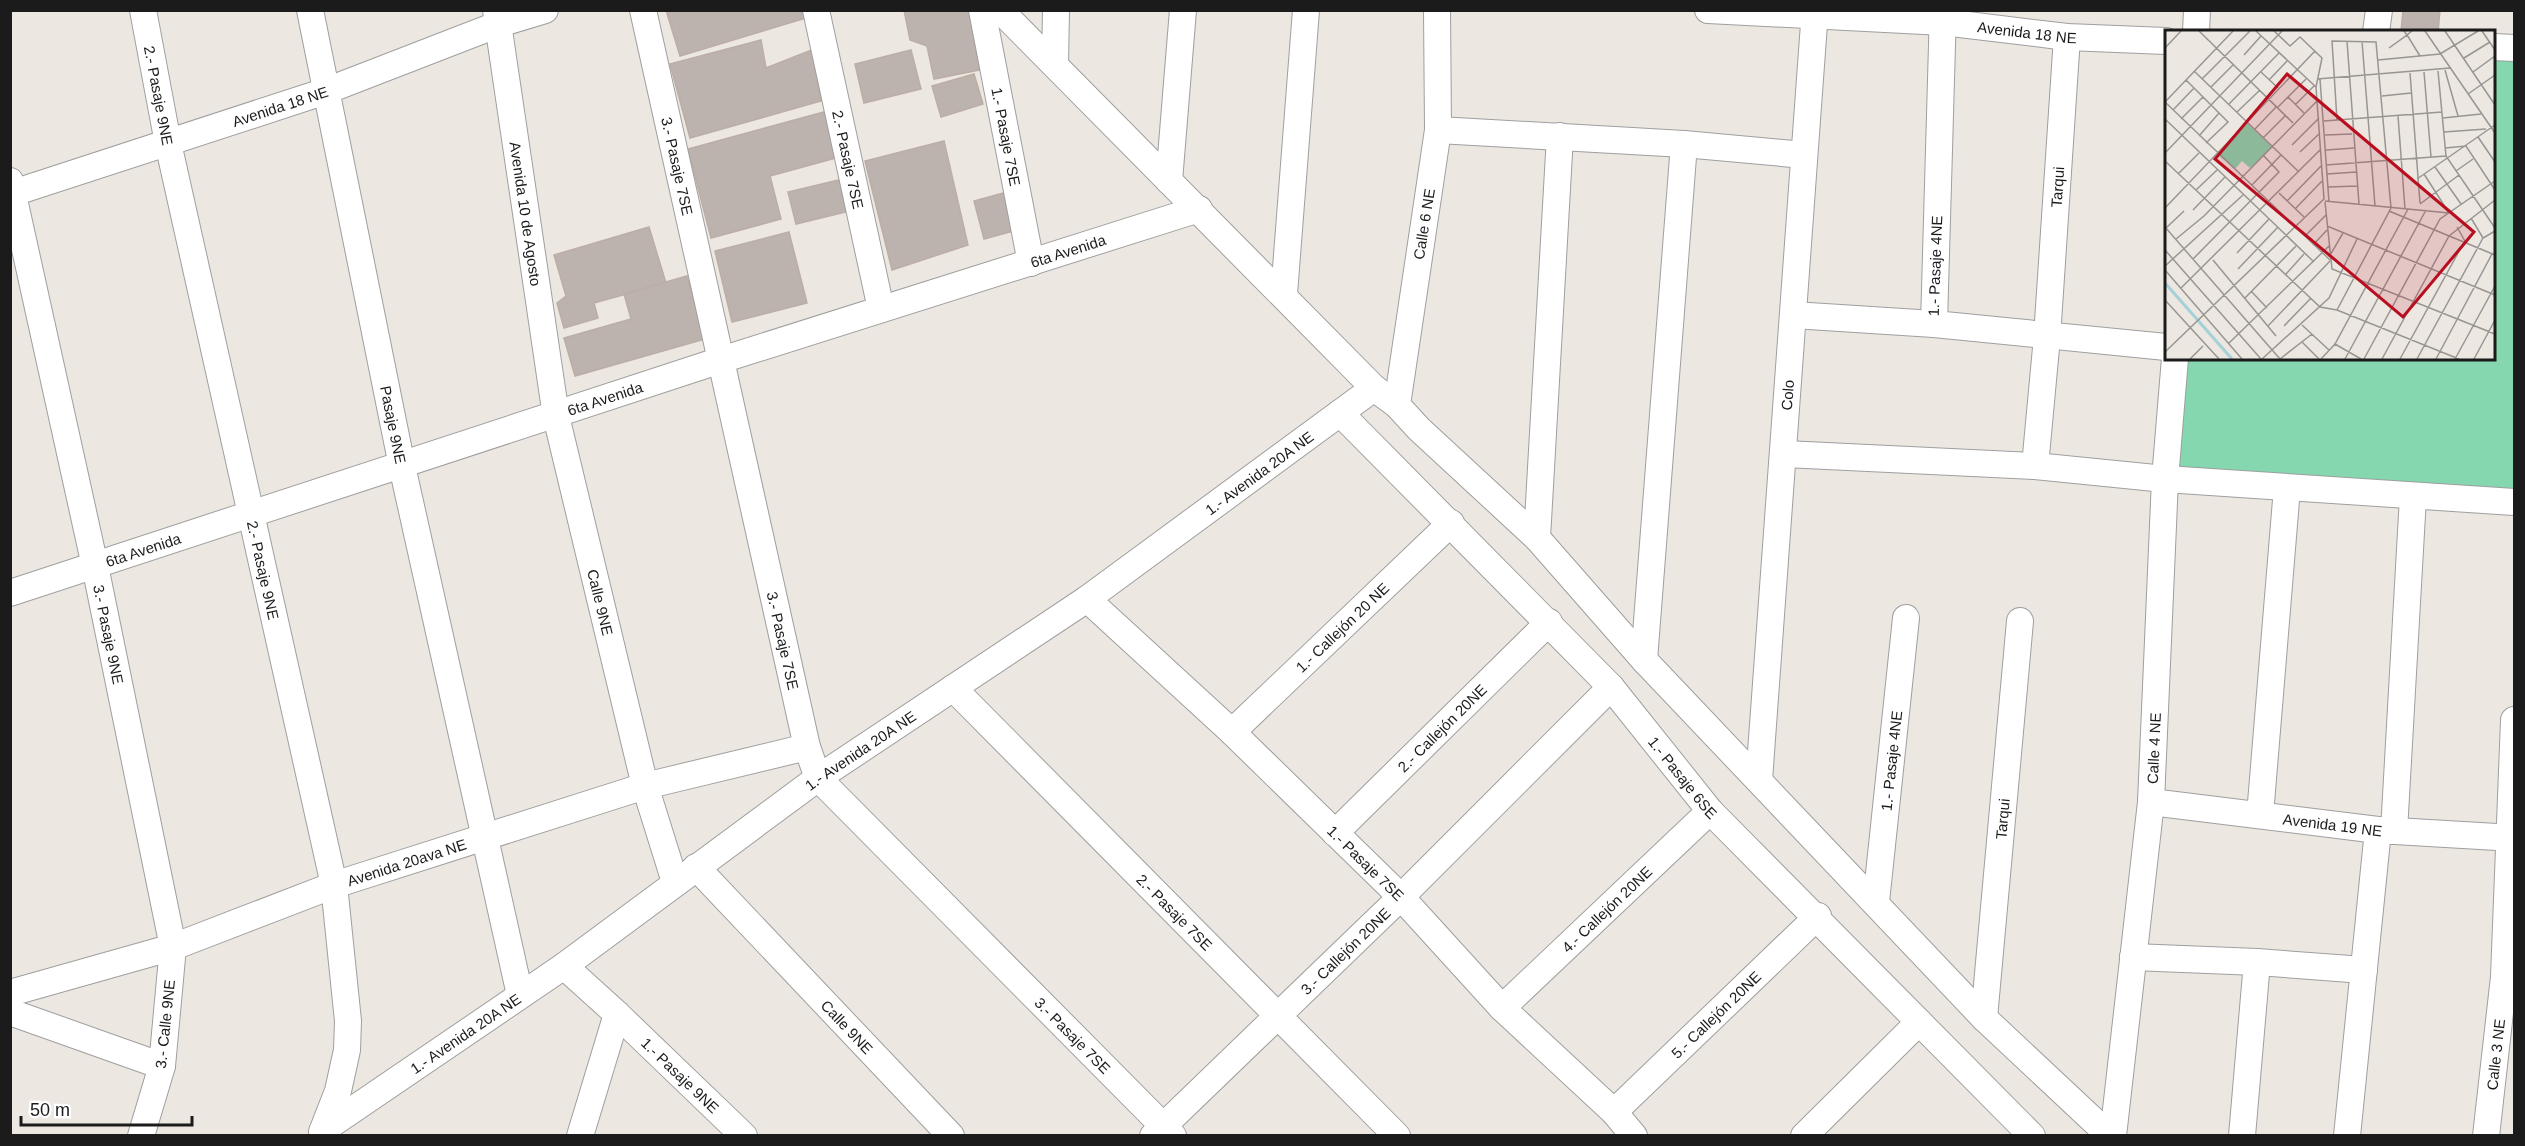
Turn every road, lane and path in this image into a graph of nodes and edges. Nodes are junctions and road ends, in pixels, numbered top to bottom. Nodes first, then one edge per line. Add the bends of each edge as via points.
1 (143, 10) edge
2 (310, 10) edge
3 (546, 10) edge
4 (643, 10) edge
5 (816, 10) edge
6 (982, 10) edge
7 (1000, 10) edge
8 (1056, 10) edge
9 (1183, 10) edge
10 (1306, 10) edge
11 (1437, 10) edge
12 (1708, 10) edge
13 (2197, 10) edge
14 (2379, 10) edge
15 (1815, 14) edge
16 (1943, 16) edge
17 (497, 17) edge
18 (2196, 30) edge
19 (2376, 30) edge
20 (2067, 37) junction
21 (2165, 41) edge
22 (2495, 47) edge
23 (2514, 48) edge
24 (1055, 65) junction
25 (326, 91) junction
26 (1438, 130) junction
27 (1560, 136) junction
28 (168, 143) junction
29 (1684, 144) junction
30 (1804, 155) junction
31 (1170, 181) junction
32 (11, 190) edge
33 (1199, 209) junction
34 (1031, 263) junction
35 (1284, 294) junction
36 (881, 309) junction
37 (1793, 315) junction
38 (1934, 324) junction
39 (2047, 337) junction
40 (2165, 347) edge
41 (721, 360) junction
42 (2175, 360) edge
43 (1374, 388) junction
44 (1397, 405) junction
45 (1340, 413) junction
46 (556, 416) junction
47 (1785, 454) junction
48 (402, 466) junction
49 (2035, 466) junction
50 (2165, 479) junction
51 (2287, 488) junction
52 (2413, 497) junction
53 (2514, 502) edge
54 (250, 515) junction
55 (1451, 523) junction
56 (1537, 538) junction
57 (96, 566) junction
58 (10, 593) edge
59 (1087, 599) junction
60 (1906, 618) dead end
61 (2020, 621) dead end
62 (1549, 622) junction
63 (1644, 660) junction
64 (1611, 687) junction
65 (953, 688) junction
66 (2514, 720) edge
67 (1232, 732) junction
68 (807, 747) junction
69 (818, 778) junction
70 (1759, 780) junction
71 (645, 786) junction
72 (2151, 802) junction
73 (1710, 811) junction
74 (2260, 815) junction
75 (2386, 830) junction
76 (1335, 832) junction
77 (487, 836) junction
78 (2512, 838) edge
79 (696, 867) junction
80 (675, 882) junction
81 (334, 885) junction
82 (1401, 897) junction
83 (1876, 902) junction
84 (1818, 916) junction
85 (173, 947) junction
86 (2133, 957) junction
87 (2257, 962) junction
88 (564, 966) junction
89 (2364, 970) junction
90 (2509, 977) edge
91 (11, 993) edge
92 (520, 995) junction
93 (1502, 1008) junction
94 (10, 1012) edge
95 (1278, 1013) junction
96 (617, 1014) junction
97 (1984, 1018) junction
98 (1919, 1022) junction
99 (162, 1066) junction
100 (1614, 1112) junction
101 (1820, 1130) edge
102 (1163, 1132) edge
103 (329, 1134) edge
104 (141, 1136) edge
105 (580, 1136) edge
106 (744, 1136) edge
107 (951, 1136) edge
108 (1397, 1136) edge
109 (1634, 1136) edge
110 (2032, 1136) edge
111 (2111, 1136) edge
112 (2242, 1136) edge
113 (2347, 1136) edge
114 (2486, 1136) edge

1 - 28 street, 2.- Pasaje 9NE
2 - 25 street, Pasaje 9NE
3 - 17 street, Avenida 18 NE
4 - 41 street, 3.- Pasaje 7SE
5 - 36 street, 2.- Pasaje 7SE
6 - 34 street, 1.- Pasaje 7SE
7 - 24 street
8 - 24 street
9 - 31 street
10 - 35 street
11 - 26 street, Calle 6 NE
12 - 15 street, Avenida 18 NE
13 - 18 street
14 - 19 street
15 - 16 street, Avenida 18 NE
15 - 30 street, Colo
16 - 20 street, Avenida 18 NE
16 - 38 street, 1.- Pasaje 4NE
17 - 25 street, Avenida 18 NE
17 - 46 street, Avenida 10 de Agosto
20 - 21 street, Avenida 18 NE
20 - 39 street, Tarqui
22 - 23 street
24 - 31 street
25 - 28 street, Avenida 18 NE
25 - 48 street, Pasaje 9NE
26 - 27 street
26 - 44 street, Calle 6 NE
27 - 29 street
27 - 56 street
28 - 32 street, Avenida 18 NE
28 - 54 street, 2.- Pasaje 9NE
29 - 30 street
29 - 63 street
30 - 37 street, Colo
31 - 33 street
32 - 57 street, 3.- Pasaje 9NE
33 - 34 street, 6ta Avenida
33 - 35 street
34 - 36 street, 6ta Avenida
35 - 43 street
36 - 41 street, 6ta Avenida
37 - 38 street
37 - 47 street, Colo
38 - 39 street, 1.- Pasaje 4NE
39 - 40 street, 1.- Pasaje 4NE
39 - 49 street, Tarqui
41 - 46 street, 6ta Avenida
41 - 68 street, 3.- Pasaje 7SE
42 - 50 street, Calle 4 NE
43 - 44 street
43 - 45 street, 1.- Avenida 20A NE
44 - 56 street
45 - 55 street, 1.- Pasaje 6SE
45 - 59 street, 1.- Avenida 20A NE
46 - 48 street, 6ta Avenida
46 - 71 street, Calle 9NE
47 - 49 street
47 - 70 street, Colo
48 - 54 street, 6ta Avenida
48 - 77 street, Pasaje 9NE
49 - 50 street
50 - 51 street
50 - 72 street, Calle 4 NE
51 - 52 street
51 - 74 street
52 - 53 street
52 - 75 street
54 - 57 street, 6ta Avenida
54 - 81 street, 2.- Pasaje 9NE
55 - 62 street, 1.- Pasaje 6SE
55 - 67 street, 1.- Callejón 20 NE
56 - 63 street
57 - 58 street, 6ta Avenida
57 - 85 street, 3.- Pasaje 9NE
59 - 65 street, 1.- Avenida 20A NE
59 - 67 street, 1.- Pasaje 7SE
60 - 83 street, 1.- Pasaje 4NE
61 - 97 street, Tarqui
62 - 64 street, 1.- Pasaje 6SE
62 - 76 street, 2.- Callejón 20NE
63 - 70 street
64 - 73 street, 1.- Pasaje 6SE
64 - 82 street, 3.- Callejón 20NE
65 - 69 street, 1.- Avenida 20A NE
65 - 95 street, 2.- Pasaje 7SE
66 - 78 street, Calle 3 NE
67 - 76 street, 1.- Pasaje 7SE
68 - 69 street, 3.- Pasaje 7SE
68 - 71 street, Avenida 20ava NE
69 - 79 street, 1.- Avenida 20A NE
69 - 102 street, 3.- Pasaje 7SE
70 - 83 street
71 - 77 street, Avenida 20ava NE
71 - 80 street, Calle 9NE
72 - 74 street, Avenida 19 NE
72 - 86 street, Calle 4 NE
73 - 84 street, 1.- Pasaje 6SE
73 - 93 street, 4.- Callejón 20NE
74 - 75 street, Avenida 19 NE
75 - 78 street, Avenida 19 NE
75 - 89 street
76 - 82 street, 1.- Pasaje 7SE
77 - 81 street, Avenida 20ava NE
77 - 92 street, Pasaje 9NE
78 - 90 street, Calle 3 NE
79 - 80 street, 1.- Avenida 20A NE
79 - 107 street, Calle 9NE
80 - 88 street, 1.- Avenida 20A NE
81 - 85 street, Avenida 20ava NE
81 - 103 street, 2.- Pasaje 9NE via 348,1021 344,1067
82 - 93 street, 1.- Pasaje 7SE
82 - 95 street, 3.- Callejón 20NE
83 - 97 street
84 - 98 street, 1.- Pasaje 6SE
84 - 100 street, 5.- Callejón 20NE
85 - 91 street, Avenida 20ava NE
85 - 99 street, 3.- Calle 9NE
86 - 87 street
86 - 111 street, Calle 4 NE
87 - 89 street
87 - 112 street
88 - 92 street, 1.- Avenida 20A NE
88 - 96 street, 1.- Pasaje 9NE
89 - 113 street
90 - 114 street, Calle 3 NE
92 - 103 street, 1.- Avenida 20A NE
93 - 100 street, 1.- Pasaje 7SE
94 - 99 street
95 - 102 street, 3.- Callejón 20NE
95 - 108 street, 2.- Pasaje 7SE
96 - 105 street
96 - 106 street, 1.- Pasaje 9NE
97 - 111 street
98 - 101 street
98 - 110 street, 1.- Pasaje 6SE
99 - 104 street, 3.- Calle 9NE
100 - 109 street, 1.- Pasaje 7SE

